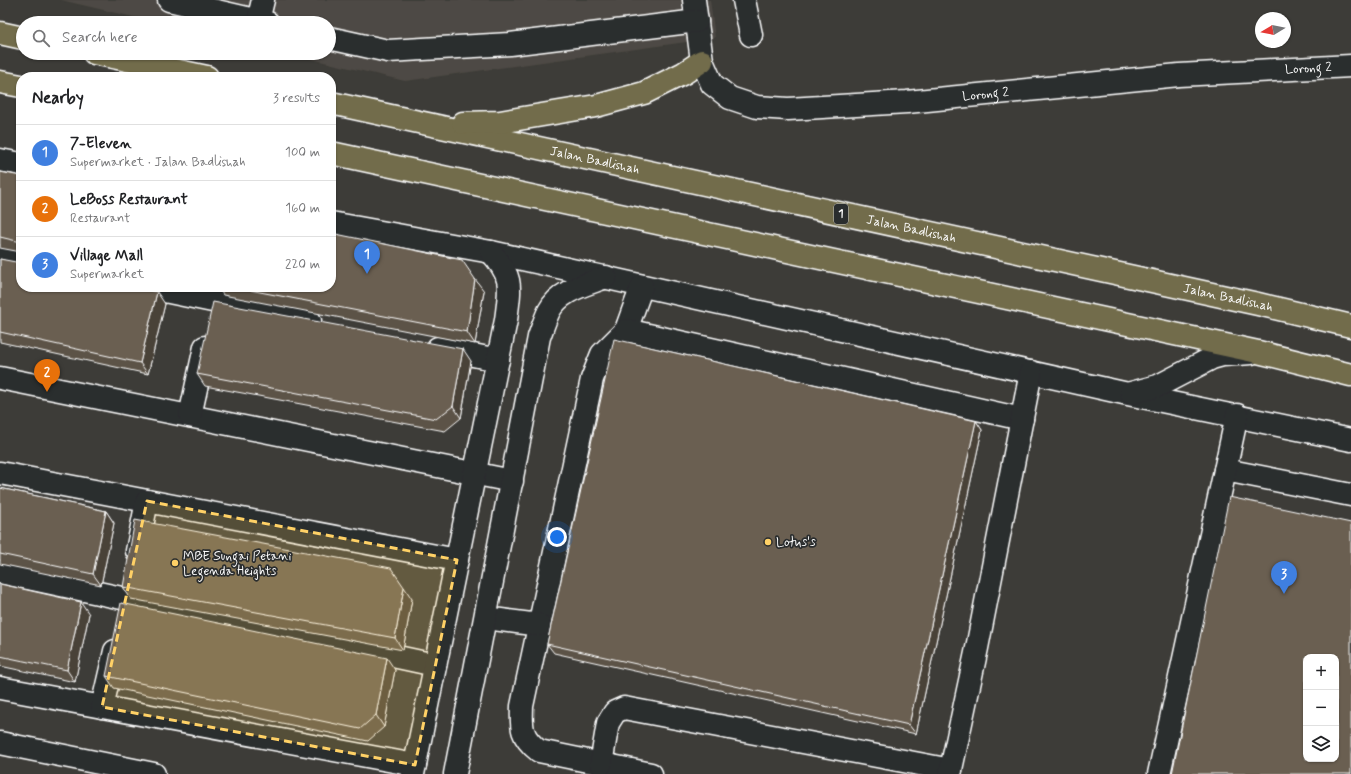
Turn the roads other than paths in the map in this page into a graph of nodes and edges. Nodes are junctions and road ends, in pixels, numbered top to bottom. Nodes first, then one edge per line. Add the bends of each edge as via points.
1 (170, 0) edge
2 (264, 0) edge
3 (744, 0) edge
4 (695, 10) edge
5 (238, 16) edge
6 (263, 16) edge
7 (0, 33) edge
8 (751, 35) dead end
9 (16, 36) edge
10 (336, 40) edge
11 (127, 60) edge
12 (702, 60) junction
13 (1351, 66) edge
14 (183, 72) edge
15 (0, 82) edge
16 (16, 85) edge
17 (336, 104) edge
18 (430, 124) junction
19 (336, 154) edge
20 (0, 160) edge
21 (16, 163) edge
22 (336, 224) edge
23 (491, 252) junction
24 (0, 257) edge
25 (16, 260) edge
26 (606, 277) junction
27 (642, 286) junction
28 (162, 292) edge
29 (213, 307) edge
30 (329, 325) edge
31 (1351, 326) edge
32 (626, 330) junction
33 (421, 344) edge
34 (1258, 352) junction
35 (498, 360) junction
36 (1031, 372) junction
37 (1351, 375) edge
38 (0, 378) edge
39 (1128, 394) junction
40 (1237, 415) junction
41 (190, 416) junction
42 (1022, 419) junction
43 (1351, 440) edge
44 (1225, 470) junction
45 (0, 473) edge
46 (475, 473) junction
47 (512, 481) junction
48 (1351, 495) edge
49 (147, 501) junction
50 (457, 560) junction
51 (0, 572) edge
52 (124, 614) junction
53 (486, 618) junction
54 (539, 626) junction
55 (435, 665) junction
56 (0, 688) edge
57 (102, 707) junction
58 (0, 744) edge
59 (601, 764) junction
60 (414, 769) edge
61 (950, 772) edge
62 (154, 774) edge
63 (455, 774) edge
64 (650, 774) edge
65 (1159, 774) edge

1 - 5 street
2 - 6 street
3 - 8 street
4 - 10 street via 510,44 388,51
4 - 12 street, Lorong 2
7 - 9 main road
11 - 14 main road
12 - 13 street, Lorong 2 via 712,84 730,98 757,107 788,109 907,102 1179,75
12 - 18 main road via 684,73 644,93 596,106 500,122
15 - 16 main road
17 - 18 main road, Jalan Badlishah / 1
18 - 31 main road, Jalan Badlishah / 1
19 - 34 main road
20 - 21 street
22 - 23 street
23 - 26 street
23 - 35 street via 502,265 510,290
24 - 25 street
26 - 27 street
26 - 47 street via 562,295 549,311 539,337
27 - 32 street
27 - 36 street
28 - 29 street
29 - 30 street
29 - 41 street
32 - 42 street
32 - 54 street via 602,354 592,379
33 - 35 street
34 - 37 main road
34 - 39 street via 1212,358 1158,386
35 - 46 street
36 - 39 street
36 - 42 street
38 - 41 street
39 - 40 street
40 - 43 street
40 - 44 street
41 - 46 street
42 - 61 street
44 - 48 street
44 - 65 street
45 - 49 street
46 - 47 street
46 - 50 street
47 - 53 street
49 - 50 street
49 - 52 street
50 - 55 street
51 - 52 street
52 - 55 street
52 - 57 street
53 - 54 street
53 - 63 street
54 - 59 street via 522,706 523,734 530,744 540,751
55 - 60 street
56 - 57 street
57 - 60 street
58 - 62 street
59 - 61 street via 608,722 615,712 624,708
59 - 64 street

